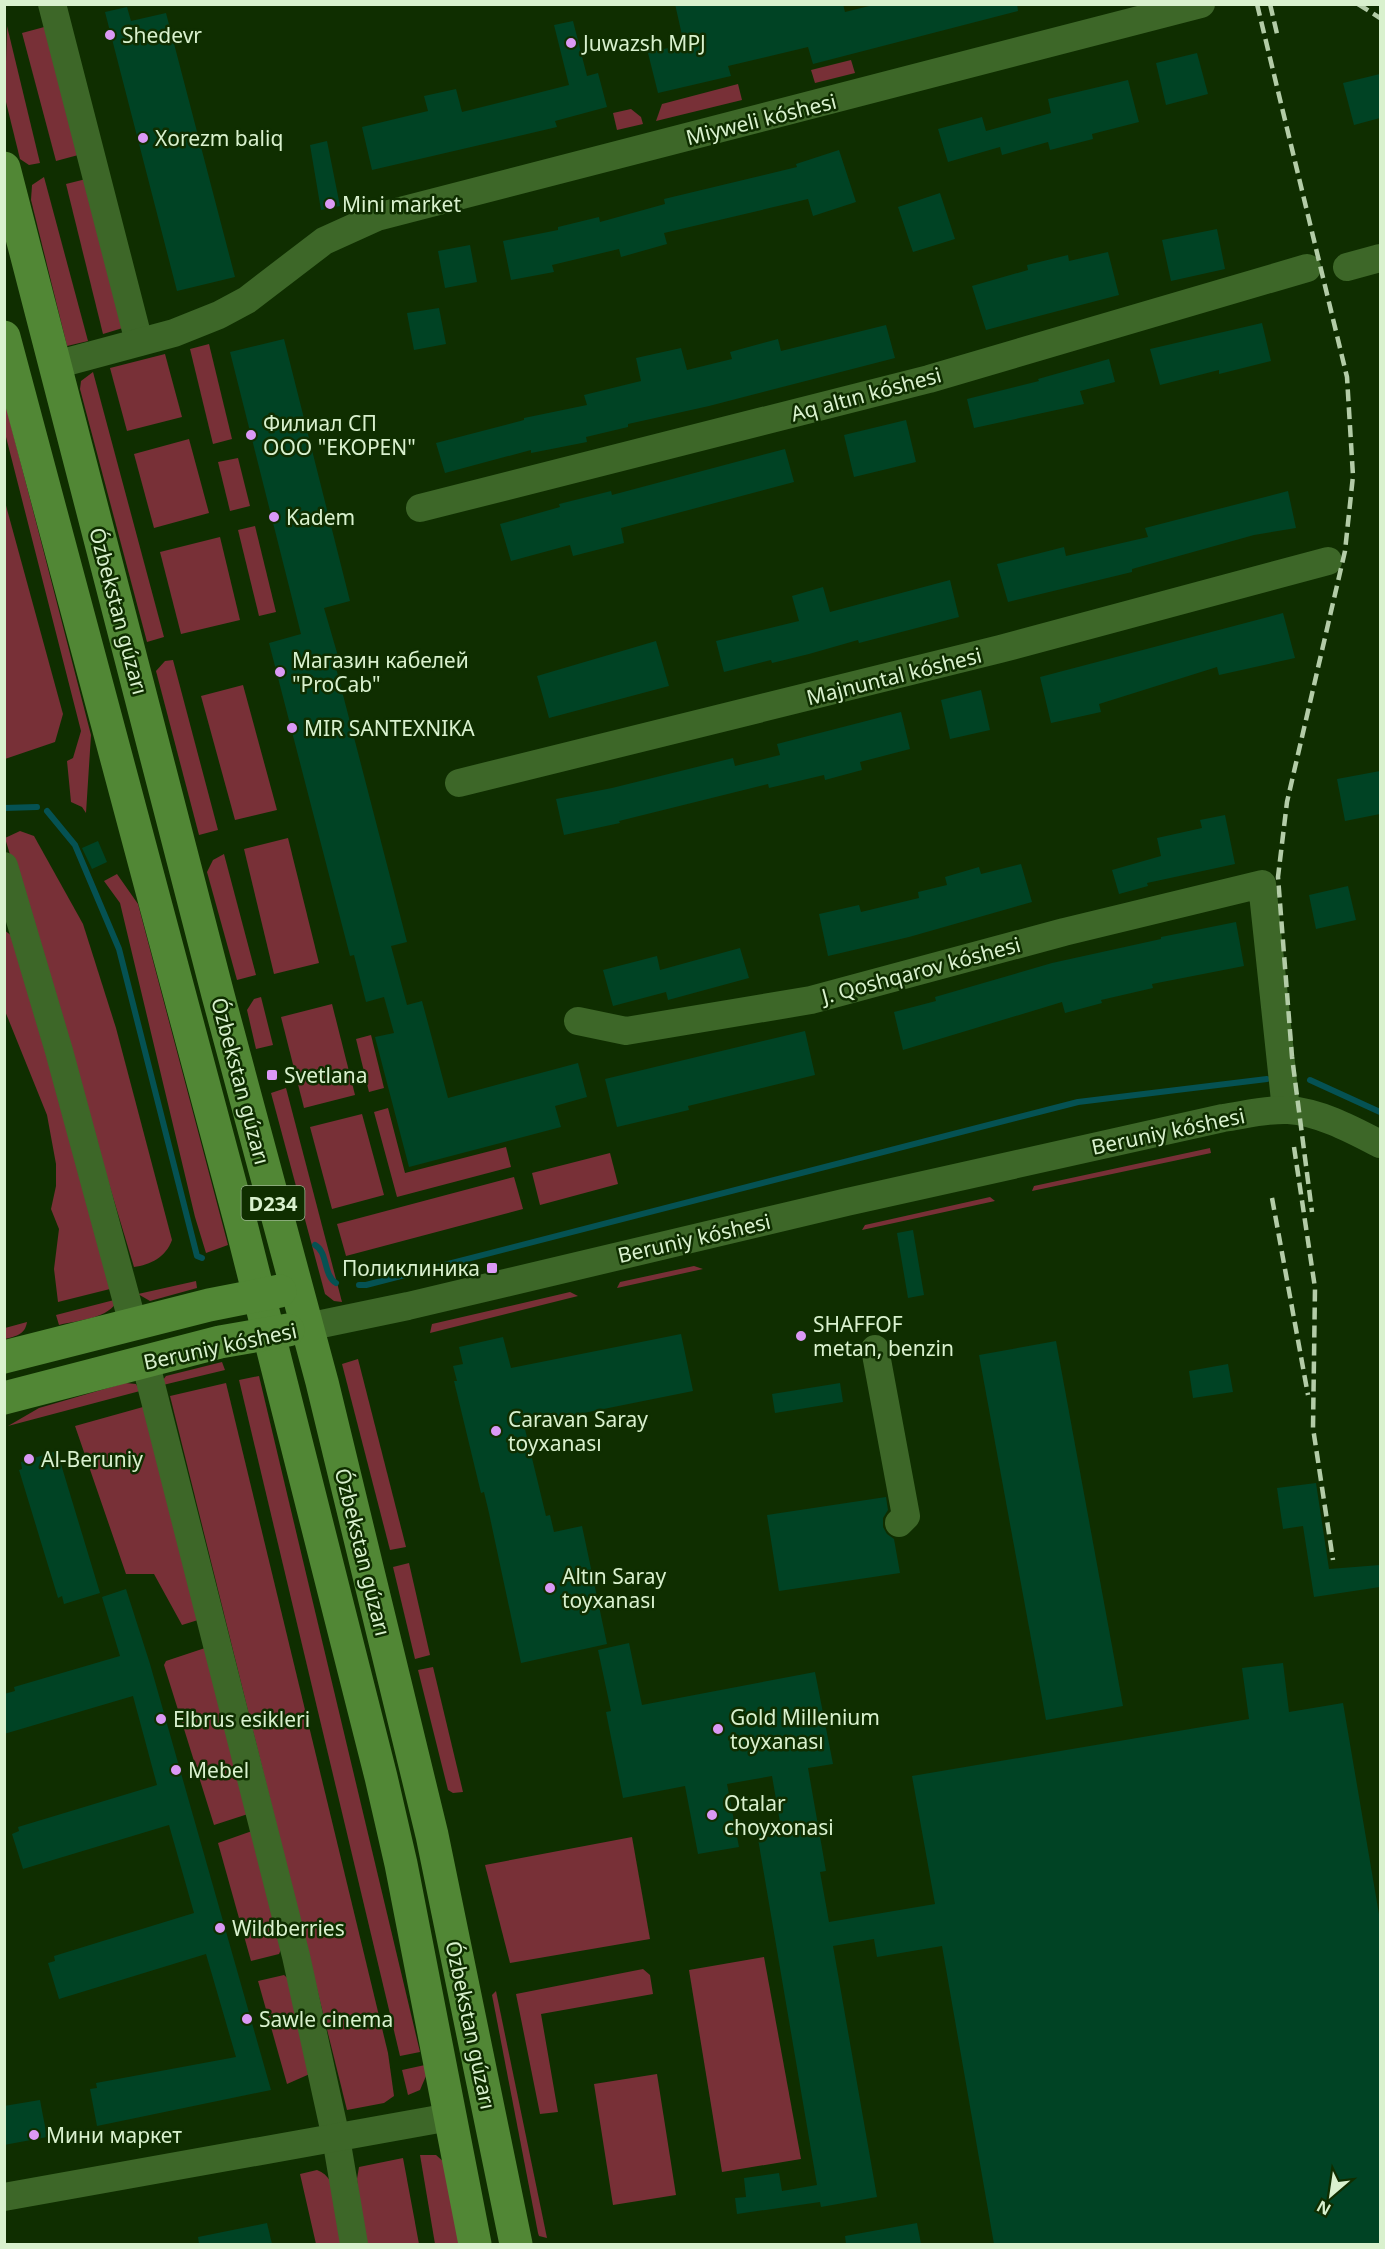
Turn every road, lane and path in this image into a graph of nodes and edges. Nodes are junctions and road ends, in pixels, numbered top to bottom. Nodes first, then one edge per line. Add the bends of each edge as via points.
1 (1202, 4) edge
2 (58, 6) edge
3 (4, 168) edge
4 (1380, 258) edge
5 (1347, 267) dead end
6 (1307, 268) dead end
7 (4, 337) edge
8 (139, 342) junction
9 (56, 365) junction
10 (420, 508) dead end
11 (1328, 561) dead end
12 (459, 783) dead end
13 (4, 866) edge
14 (578, 1021) dead end
15 (1286, 1110) junction
16 (1380, 1144) edge
17 (296, 1288) junction
18 (258, 1295) junction
19 (209, 1305) junction
20 (133, 1324) junction
21 (307, 1327) junction
22 (268, 1334) junction
23 (220, 1342) junction
24 (875, 1349) dead end
25 (4, 1357) edge
26 (145, 1361) junction
27 (4, 1398) edge
28 (899, 1523) dead end
29 (450, 2117) junction
30 (336, 2138) junction
31 (4, 2197) edge
32 (354, 2244) edge
33 (475, 2244) edge
34 (516, 2244) edge

1 - 8 street, Miyweli kóshesi via 377,217 324,241 247,300 174,333
2 - 8 street
3 - 9 main road, Ózbekstan gúzarı / D234
4 - 5 street
6 - 10 street, Aq altın kóshesi via 929,379
7 - 18 main road, Ózbekstan gúzarı / D234
8 - 9 street, Miyweli kóshesi
9 - 17 main road, Ózbekstan gúzarı / D234
11 - 12 street, Majnuntal kóshesi via 1000,650
13 - 20 street
14 - 15 street, J. Qoshqarov kóshesi via 626,1031 811,1000 1262,884
15 - 16 street, Beruniy kóshesi via 1331,1121
15 - 21 street, Beruniy kóshesi via 1223,1118
17 - 18 main road, Beruniy kóshesi
17 - 21 main road, Ózbekstan gúzarı / D234
18 - 19 main road, Beruniy kóshesi
18 - 22 main road, Ózbekstan gúzarı / D234
19 - 20 main road, Beruniy kóshesi
19 - 23 main road via 228,1318 227,1332
20 - 25 main road, Beruniy kóshesi
21 - 22 main road, Beruniy kóshesi
21 - 34 main road, Ózbekstan gúzarı / D234 via 432,1835
22 - 23 main road, Beruniy kóshesi
22 - 29 main road, Ózbekstan gúzarı / D234 via 386,1799
23 - 26 main road, Beruniy kóshesi
24 - 28 street via 906,1516
26 - 27 main road, Beruniy kóshesi
26 - 30 street via 296,1956
29 - 30 street
29 - 33 main road, Ózbekstan gúzarı / D234
30 - 31 street
30 - 32 street

